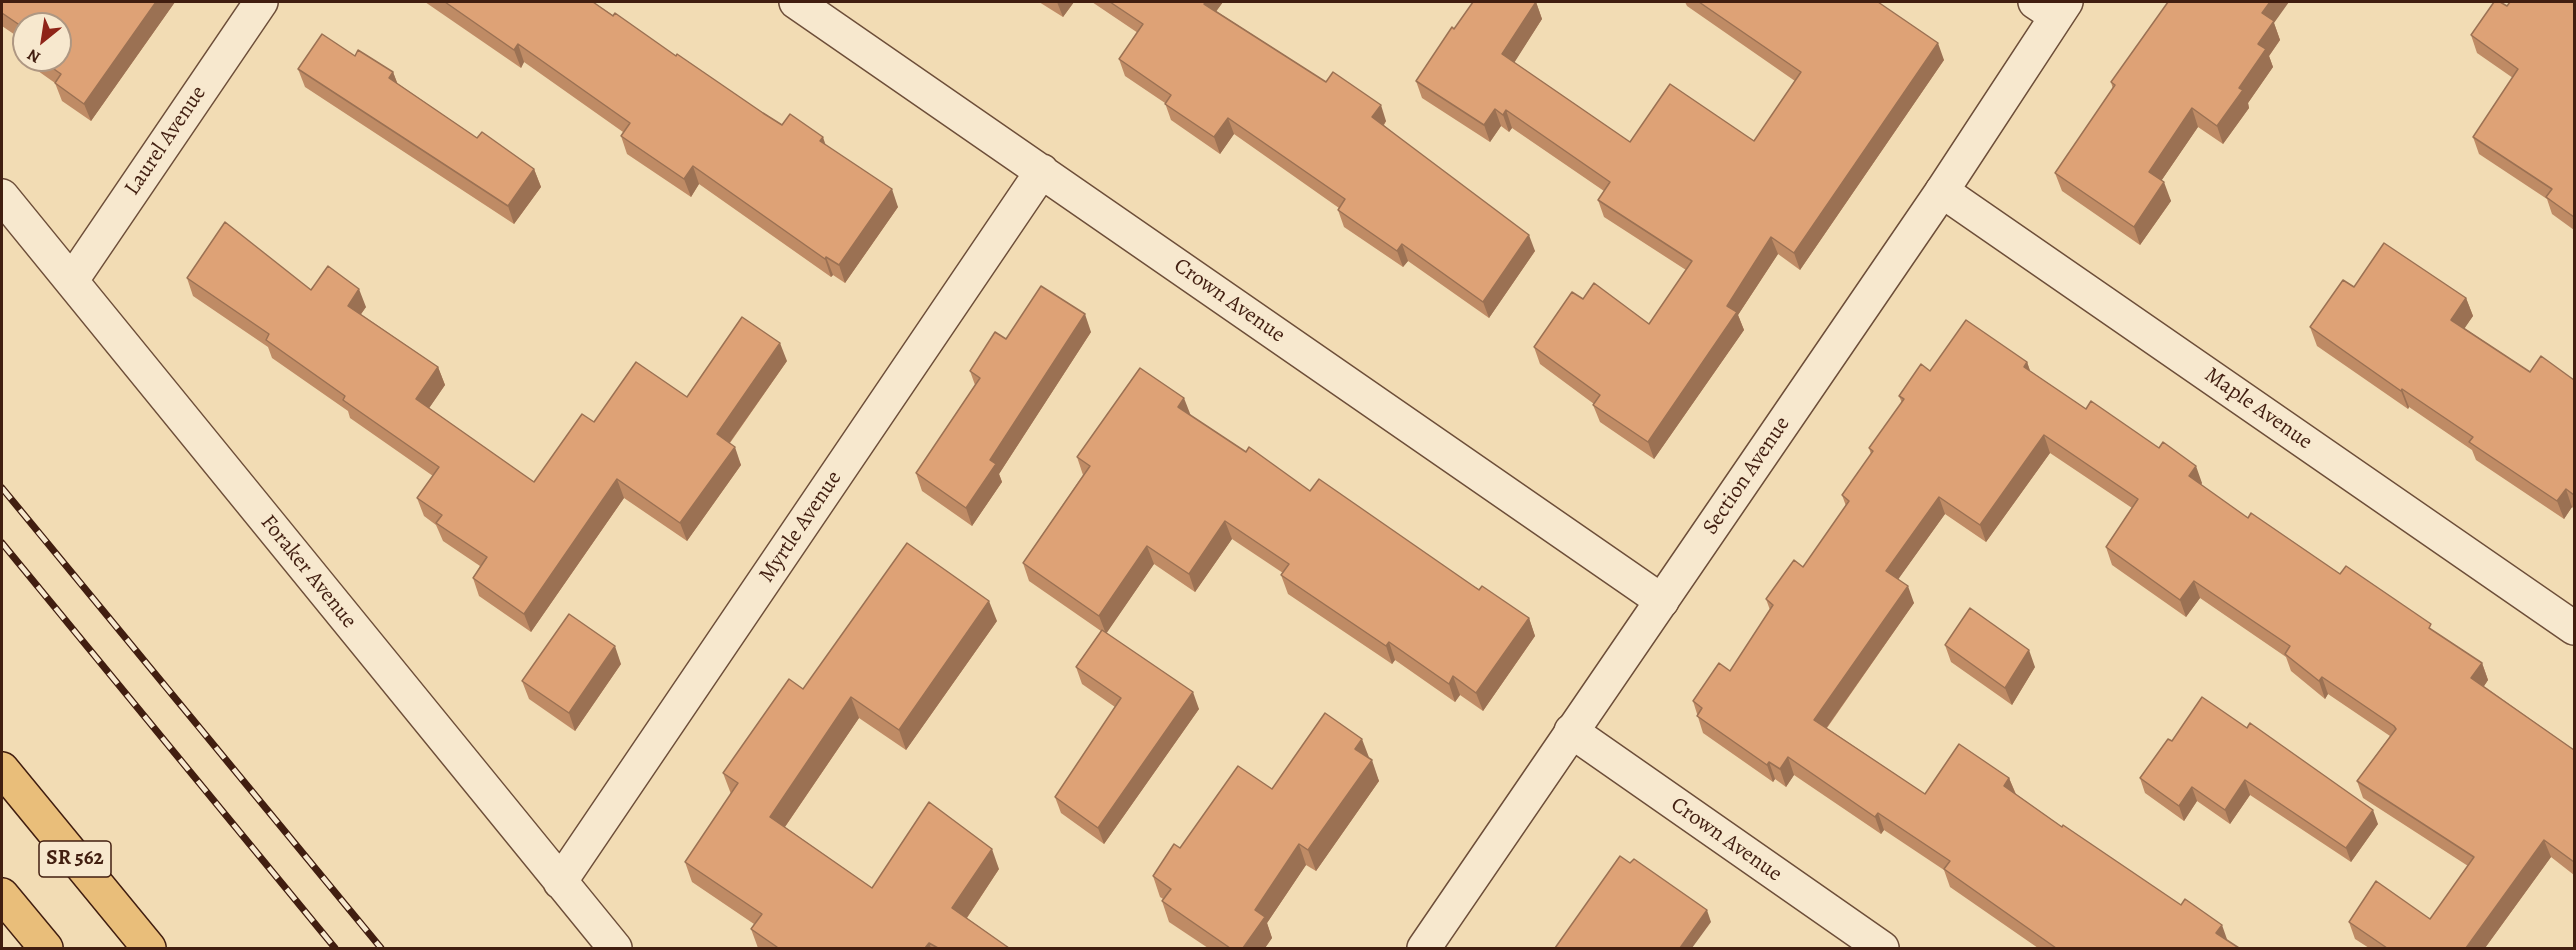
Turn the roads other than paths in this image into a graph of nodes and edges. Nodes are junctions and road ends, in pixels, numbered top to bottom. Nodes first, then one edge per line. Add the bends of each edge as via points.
1 (261, 2) edge
2 (796, 2) edge
3 (2052, 6) edge
4 (1042, 171) junction
5 (1942, 191) junction
6 (2, 196) edge
7 (72, 280) junction
8 (1662, 601) junction
9 (2574, 628) edge
10 (1571, 731) junction
11 (2, 769) edge
12 (560, 882) junction
13 (2, 896) edge
14 (46, 948) edge
15 (149, 948) edge
16 (615, 948) edge
17 (1424, 948) edge
18 (1882, 948) edge

1 - 7 street, Laurel Avenue
2 - 4 street, Crown Avenue
3 - 5 street, Section Avenue
4 - 8 street, Crown Avenue
4 - 12 street, Myrtle Avenue
5 - 8 street, Section Avenue
5 - 9 street, Maple Avenue
6 - 7 street, Foraker Avenue
7 - 12 street, Foraker Avenue
8 - 10 street, Section Avenue
10 - 17 street, Section Avenue
10 - 18 street, Crown Avenue
11 - 15 highway, SR 562
12 - 16 street, Foraker Avenue
13 - 14 highway

